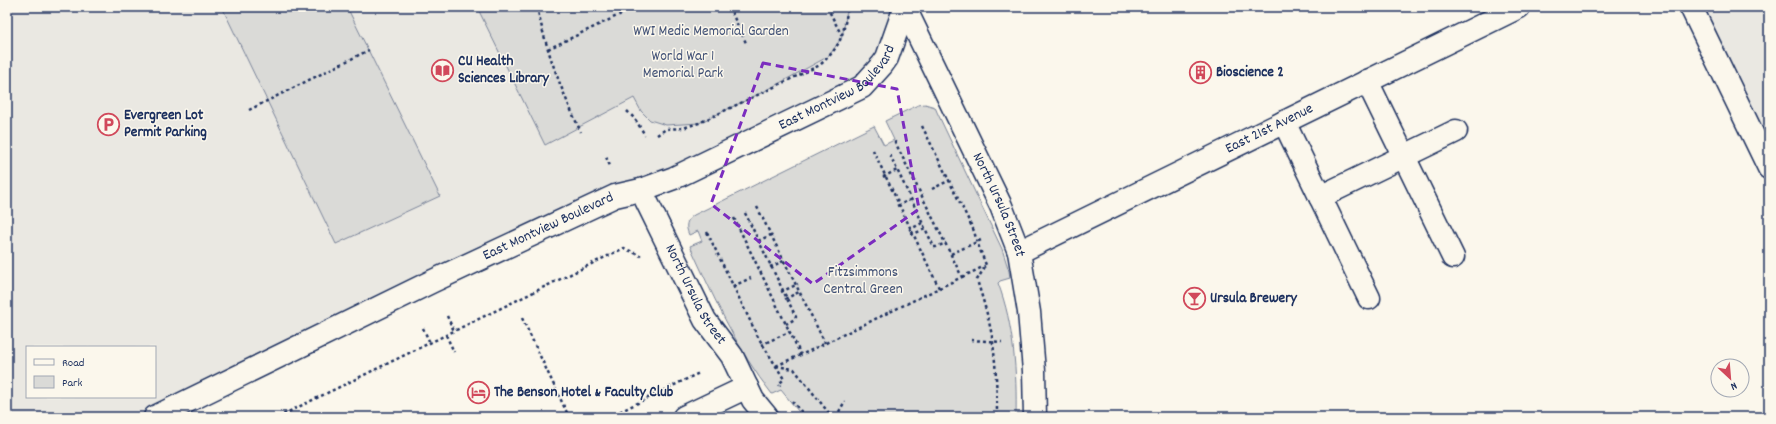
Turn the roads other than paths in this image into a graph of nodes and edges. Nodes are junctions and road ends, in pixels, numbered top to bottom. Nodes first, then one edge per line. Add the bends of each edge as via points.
1 (1520, 7) edge
2 (1691, 7) edge
3 (905, 8) edge
4 (1367, 81) junction
5 (1284, 122) junction
6 (1456, 131) dead end
7 (1404, 156) junction
8 (1769, 168) edge
9 (641, 190) junction
10 (1320, 197) junction
11 (1019, 252) junction
12 (1453, 257) dead end
13 (1369, 298) dead end
14 (747, 387) junction
15 (155, 417) edge
16 (684, 417) edge
17 (767, 417) edge
18 (1036, 417) edge

1 - 4 street, East 21st Avenue
2 - 8 street
3 - 9 street, East Montview Boulevard via 884,61 862,87 674,178
3 - 11 street, North Ursula Street via 1001,206
4 - 5 street, East 21st Avenue
4 - 7 street
5 - 10 street
5 - 11 street, East 21st Avenue
6 - 7 street
7 - 10 street
7 - 12 street
9 - 14 street, North Ursula Street via 705,320 732,356
9 - 15 street, East Montview Boulevard via 615,196 587,209
10 - 13 street
11 - 18 street, North Ursula Street via 1030,312
14 - 16 street
14 - 17 street, North Ursula Street via 753,400

